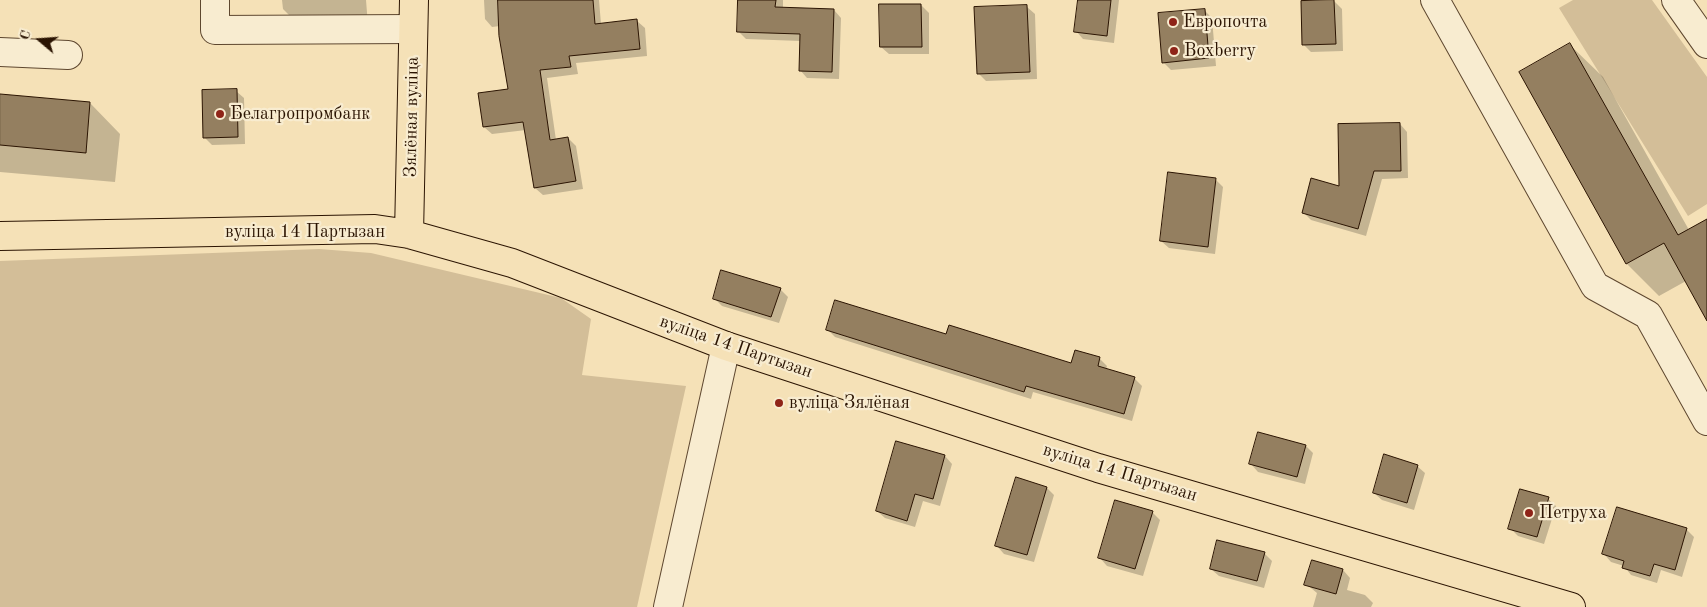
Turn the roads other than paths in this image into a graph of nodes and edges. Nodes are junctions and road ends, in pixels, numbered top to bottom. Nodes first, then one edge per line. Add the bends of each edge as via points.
1 (215, 0) edge
2 (414, 0) edge
3 (1435, 0) edge
4 (1676, 0) edge
5 (413, 29) junction
6 (1707, 44) edge
7 (0, 52) edge
8 (68, 55) dead end
9 (409, 234) junction
10 (0, 236) edge
11 (726, 346) junction
12 (1707, 421) edge
13 (668, 607) edge
14 (1571, 607) edge

1 - 5 lane via 215,30
2 - 5 main road, Зялёная вуліца
3 - 12 lane via 1595,286 1648,316
4 - 6 lane
5 - 9 main road, Зялёная вуліца
7 - 8 lane
9 - 10 main road, вуліца 14 Партызан via 376,230
9 - 11 main road, вуліца 14 Партызан via 512,263
11 - 13 lane
11 - 14 main road, вуліца 14 Партызан via 1098,468

